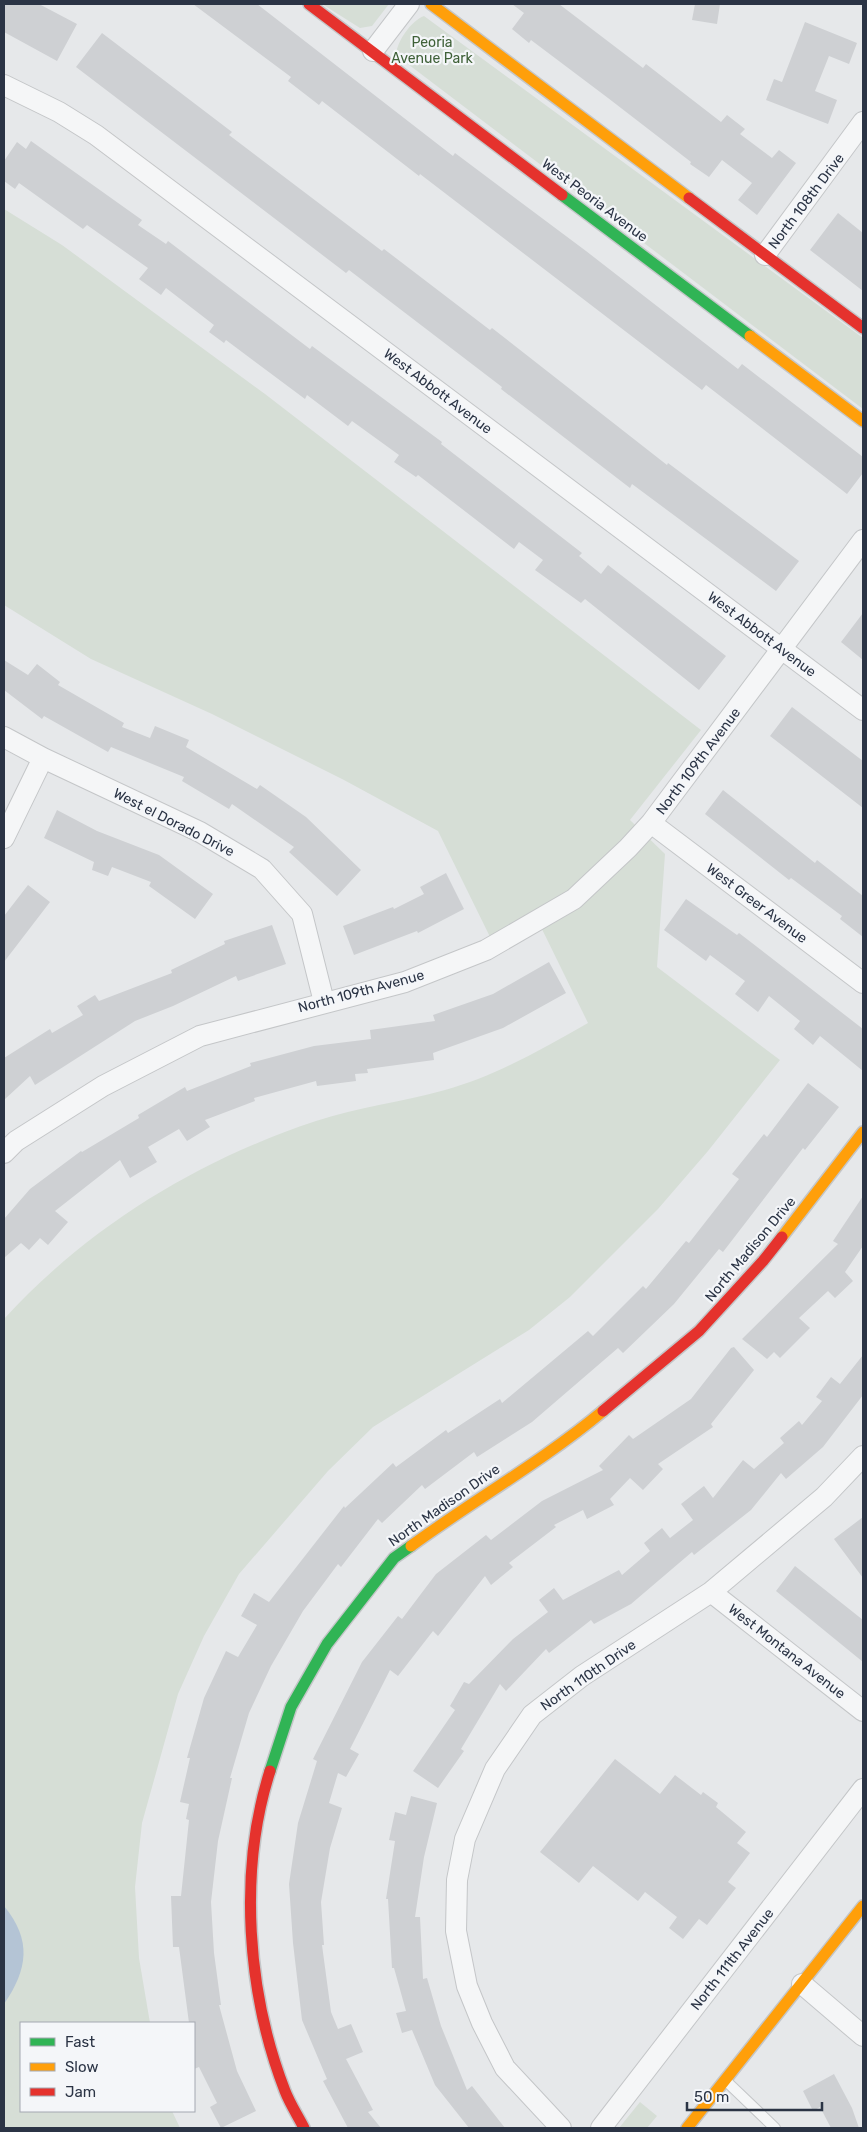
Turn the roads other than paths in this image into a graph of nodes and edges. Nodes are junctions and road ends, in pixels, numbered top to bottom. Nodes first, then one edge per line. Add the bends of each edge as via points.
1 (309, 4) edge
2 (409, 4) edge
3 (431, 4) edge
4 (372, 51) junction
5 (4, 85) edge
6 (863, 122) edge
7 (765, 255) junction
8 (863, 328) edge
9 (863, 421) edge
10 (863, 540) edge
11 (782, 649) junction
12 (863, 710) edge
13 (4, 737) edge
14 (43, 758) junction
15 (651, 823) junction
16 (4, 838) edge
17 (863, 983) edge
18 (324, 1002) junction
19 (863, 1132) edge
20 (4, 1152) edge
21 (863, 1456) edge
22 (711, 1592) junction
23 (863, 1711) edge
24 (863, 1789) edge
25 (863, 1906) edge
26 (802, 1984) junction
27 (863, 2036) edge
28 (725, 2080) junction
29 (304, 2128) edge
30 (562, 2128) edge
31 (601, 2128) edge
32 (687, 2128) edge
33 (775, 2128) edge

1 - 4 street, West Peoria Avenue
2 - 4 street
3 - 7 street
4 - 9 street, West Peoria Avenue
5 - 11 street, West Abbott Avenue via 59,112 96,135
6 - 7 street, North 108th Drive
7 - 8 street
10 - 11 street, North 109th Avenue
11 - 12 street, West Abbott Avenue
11 - 15 street, North 109th Avenue
13 - 14 street, West el Dorado Drive
14 - 16 street
14 - 18 street, West el Dorado Drive via 200,832 262,869 302,914
15 - 17 street, West Greer Avenue
15 - 18 street, North 109th Avenue via 574,899 486,950 405,982
18 - 20 street, North 109th Avenue via 200,1036 103,1086
19 - 29 street, North Madison Drive via 763,1261 699,1332 572,1437 460,1510 394,1558 326,1644 291,1706 262,1797 251,1889 254,1977 285,2092
21 - 22 street, North 110th Drive via 824,1497
22 - 23 street, West Montana Avenue
22 - 30 street, North 110th Drive via 582,1676 532,1715 495,1770 465,1839 457,1880 456,1931 467,1986 505,2068
24 - 31 street, North 111th Avenue
25 - 26 street
26 - 27 street
26 - 28 street
28 - 32 street
28 - 33 lane

